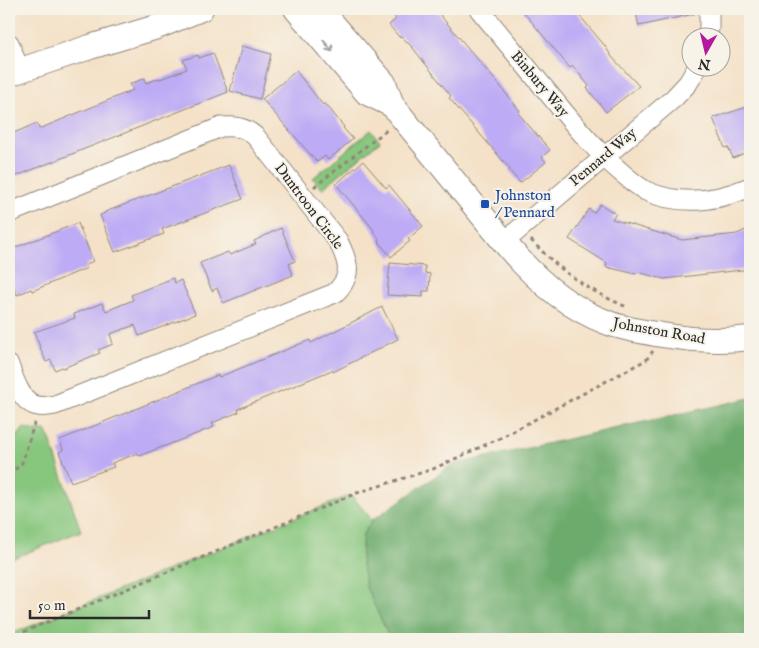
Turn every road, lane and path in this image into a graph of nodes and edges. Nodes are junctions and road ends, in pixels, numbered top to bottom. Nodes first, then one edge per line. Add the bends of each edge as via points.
1 (167, 9) edge
2 (201, 9) edge
3 (296, 9) edge
4 (320, 9) edge
5 (478, 9) edge
6 (710, 9) edge
7 (709, 28) edge
8 (9, 43) edge
9 (90, 47) junction
10 (14, 71) edge
11 (691, 78) edge
12 (397, 111) junction
13 (604, 157) junction
14 (750, 187) edge
15 (302, 196) junction
16 (9, 213) edge
17 (512, 235) junction
18 (632, 309) dead end
19 (666, 335) junction
20 (750, 338) edge
21 (9, 364) edge
22 (37, 406) junction
23 (9, 475) edge
24 (9, 638) edge

1 - 9 street
2 - 9 street via 157,27
3 -> 12 street, Johnston Road via 368,93
4 - 12 street, Johnston Road via 384,83
5 - 13 street, Binbury Way
6 - 7 street
8 - 10 street
9 - 10 street
11 - 13 street, Pennard Way via 674,98
12 - 15 path
12 - 17 street, Johnston Road
13 - 14 street, Binbury Way via 646,191 664,196 703,200
13 - 17 street, Pennard Way
15 - 16 street, Duntroon Circle via 256,137 235,126 221,127
15 - 22 street, Duntroon Circle via 338,241 347,259 348,271 343,285 334,293 55,405
17 - 18 path via 602,296
17 - 19 street, Johnston Road via 517,258 570,303 606,322
19 - 20 street, Johnston Road via 690,339
19 - 24 path via 646,360 492,442 433,469 357,493
21 - 22 street via 18,388
22 - 23 path via 22,464

